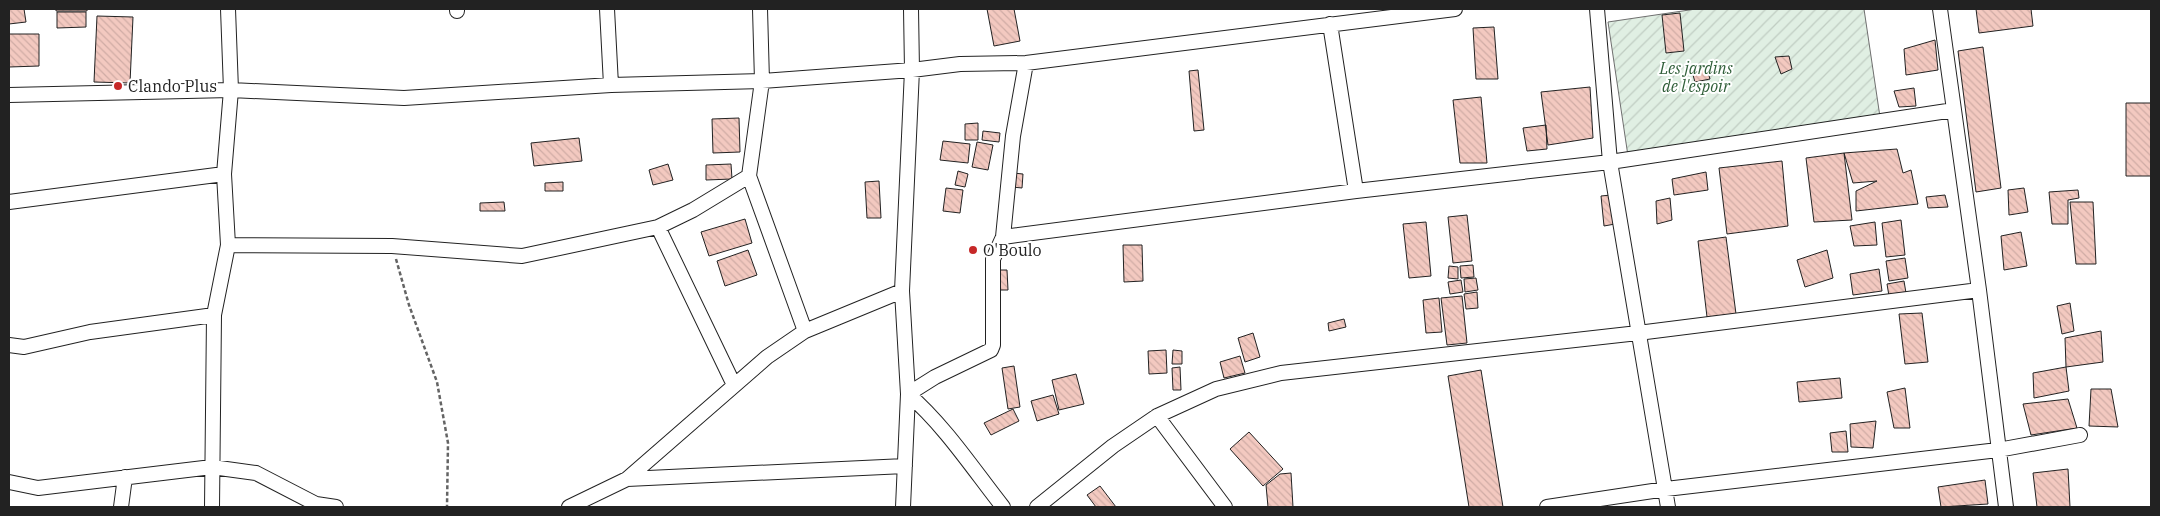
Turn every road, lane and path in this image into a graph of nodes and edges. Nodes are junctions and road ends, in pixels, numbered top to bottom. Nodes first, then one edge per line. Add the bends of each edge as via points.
1 (228, 9) edge
2 (607, 9) edge
3 (760, 9) edge
4 (911, 9) edge
5 (1454, 9) edge
6 (1597, 9) edge
7 (1940, 9) edge
8 (1439, 10) edge
9 (1330, 24) junction
10 (1026, 63) junction
11 (912, 70) junction
12 (762, 81) junction
13 (611, 85) junction
14 (230, 90) junction
15 (9, 95) edge
16 (1954, 110) junction
17 (1610, 162) junction
18 (224, 174) junction
19 (749, 176) junction
20 (1356, 191) junction
21 (9, 202) edge
22 (658, 227) junction
23 (1003, 238) junction
24 (228, 245) junction
25 (392, 246) junction
26 (1979, 290) junction
27 (902, 291) junction
28 (214, 315) junction
29 (805, 331) junction
30 (1638, 332) junction
31 (9, 345) edge
32 (734, 385) junction
33 (908, 394) junction
34 (1157, 416) junction
35 (2080, 435) dead end
36 (1998, 450) junction
37 (905, 466) junction
38 (212, 467) junction
39 (125, 477) junction
40 (627, 479) junction
41 (9, 482) edge
42 (1666, 489) junction
43 (121, 507) edge
44 (212, 507) edge
45 (336, 507) edge
46 (447, 507) edge
47 (569, 507) edge
48 (903, 507) edge
49 (1003, 507) edge
50 (1037, 507) edge
51 (1225, 507) edge
52 (1547, 507) edge
53 (1668, 507) edge
54 (2006, 507) edge

1 - 14 street
2 - 13 street
3 - 12 street
4 - 11 street
5 - 8 street
6 - 17 street
7 - 16 street
8 - 9 street
9 - 10 street
9 - 20 street
10 - 11 street via 960,64
10 - 23 street via 1013,136
11 - 12 street
11 - 27 street
12 - 13 street
12 - 19 street
13 - 14 street via 404,98
14 - 15 street
14 - 18 street
16 - 17 street
16 - 26 street
17 - 20 street
17 - 30 street
18 - 21 street
18 - 24 street
19 - 22 street
19 - 29 street
20 - 23 street
22 - 25 street via 522,256
22 - 32 street
23 - 33 street via 994,260 991,350
24 - 25 street
24 - 28 street
25 - 46 path via 408,305 437,382 448,443
26 - 30 street
26 - 36 street
27 - 29 street
27 - 33 street
28 - 31 street via 90,332 24,347
28 - 38 street
29 - 32 street
30 - 34 street via 1281,373 1216,389
30 - 42 street
32 - 40 street
33 - 37 street
33 - 49 street via 950,439
34 - 50 street via 1113,446
34 - 51 street
35 - 36 street
36 - 42 street
36 - 54 street
37 - 40 street
37 - 48 street
38 - 39 street
38 - 44 street
38 - 45 street via 256,473 316,504
39 - 41 street via 38,488
39 - 43 street
40 - 47 street
42 - 52 street
42 - 53 street

